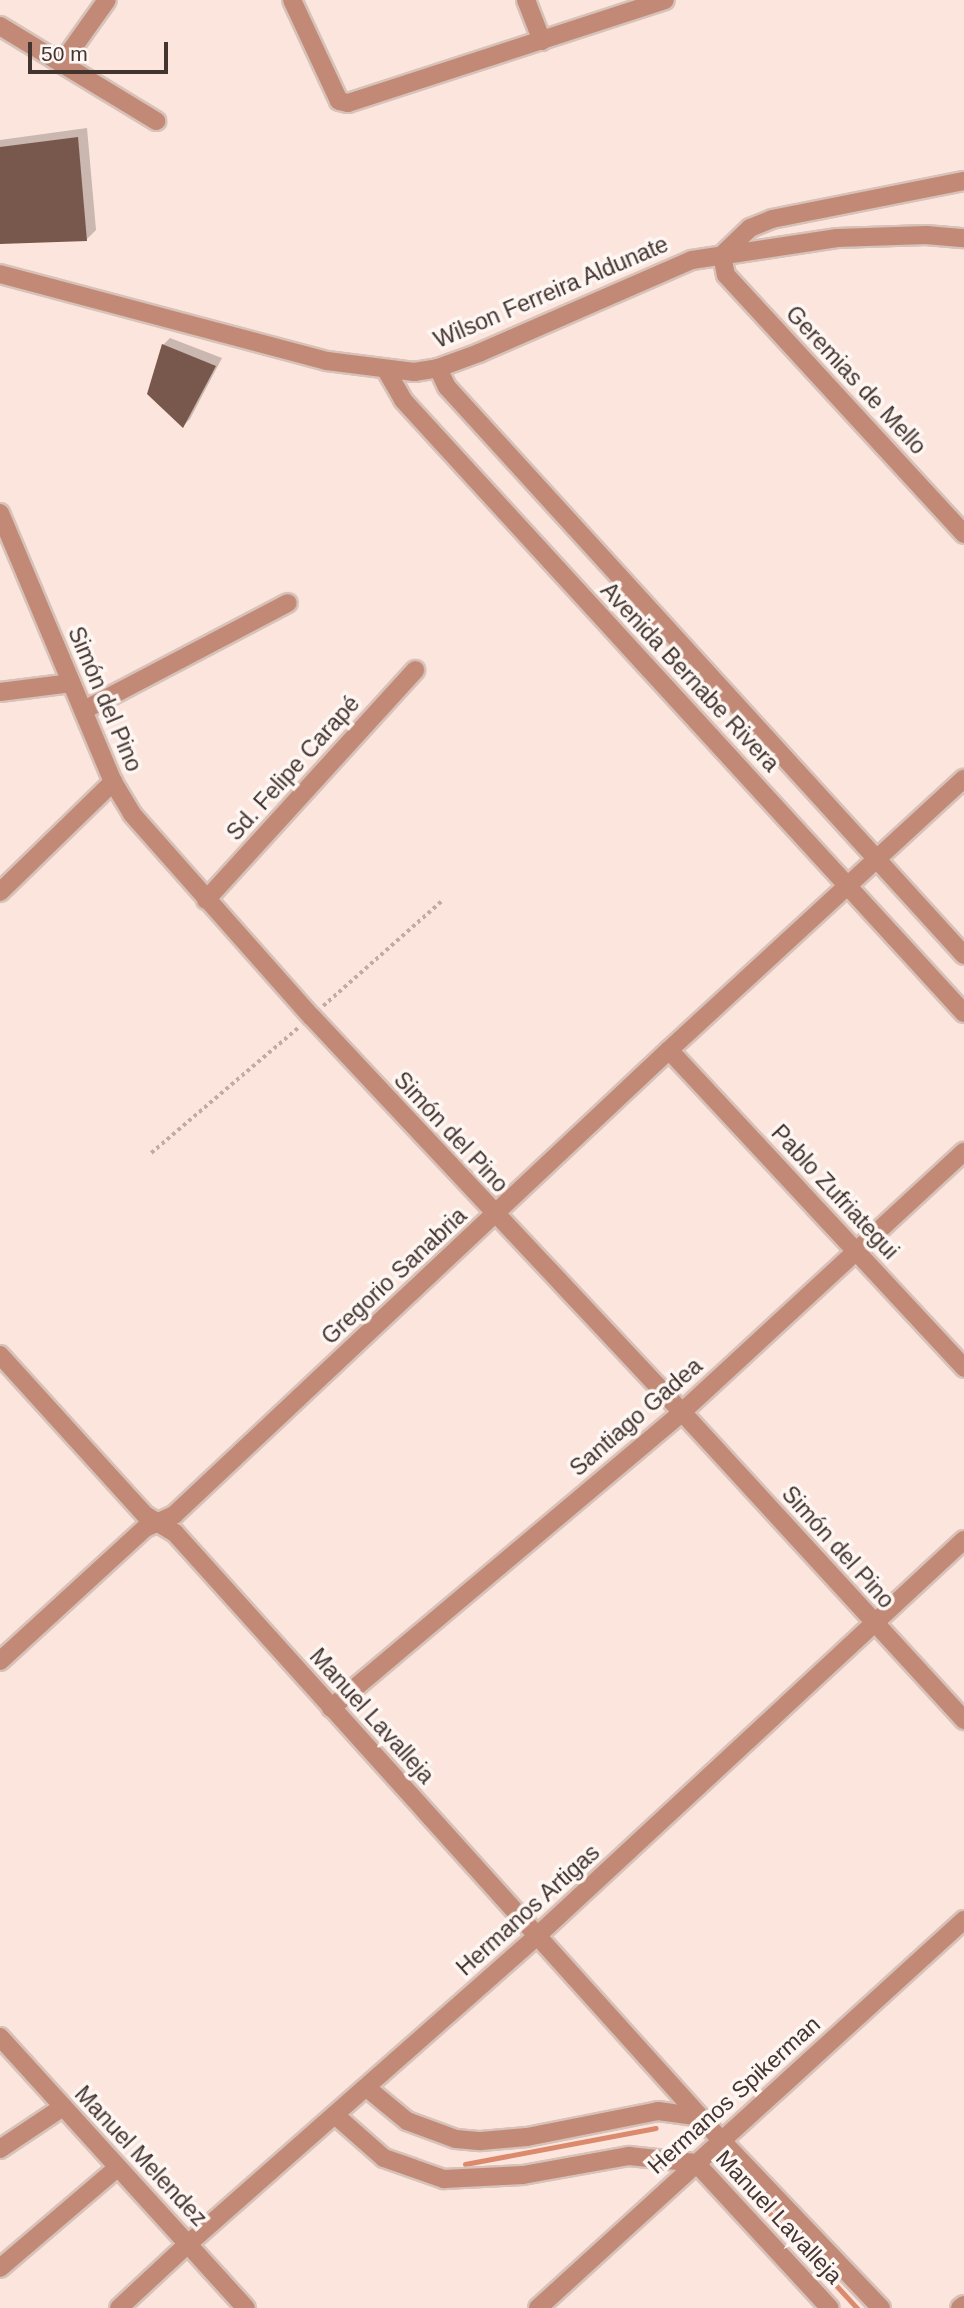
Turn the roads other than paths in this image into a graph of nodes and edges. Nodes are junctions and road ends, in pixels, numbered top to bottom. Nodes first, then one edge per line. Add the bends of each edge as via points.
1 (107, 0) edge
2 (292, 0) edge
3 (526, 0) edge
4 (665, 0) edge
5 (0, 26) edge
6 (542, 41) junction
7 (62, 63) junction
8 (156, 121) dead end
9 (964, 181) edge
10 (964, 238) edge
11 (722, 255) junction
12 (0, 274) edge
13 (438, 368) junction
14 (386, 370) junction
15 (0, 513) edge
16 (964, 534) edge
17 (289, 603) dead end
18 (415, 670) dead end
19 (71, 684) junction
20 (0, 692) edge
21 (84, 710) junction
22 (964, 779) edge
23 (113, 782) junction
24 (876, 859) junction
25 (848, 884) junction
26 (0, 892) edge
27 (206, 900) junction
28 (964, 955) edge
29 (964, 1013) edge
30 (669, 1049) junction
31 (964, 1152) edge
32 (495, 1216) junction
33 (856, 1250) junction
34 (0, 1355) edge
35 (964, 1368) edge
36 (682, 1412) junction
37 (158, 1522) junction
38 (964, 1540) edge
39 (874, 1623) junction
40 (0, 1661) edge
41 (331, 1708) junction
42 (964, 1720) edge
43 (964, 1920) edge
44 (538, 1935) junction
45 (0, 2037) edge
46 (367, 2088) junction
47 (63, 2107) junction
48 (335, 2115) junction
49 (701, 2117) junction
50 (721, 2140) junction
51 (0, 2150) edge
52 (696, 2163) junction
53 (117, 2168) junction
54 (188, 2243) junction
55 (0, 2268) edge
56 (119, 2308) edge
57 (247, 2308) edge
58 (538, 2308) edge
59 (830, 2308) edge
60 (881, 2308) edge

1 - 7 street
2 - 6 street via 339,101 348,103
3 - 6 street
4 - 6 street
5 - 7 street
7 - 8 street
9 - 11 street via 772,219 750,228
10 - 11 street, Wilson Ferreira Aldunate via 837,238
11 - 13 street, Wilson Ferreira Aldunate via 663,271
11 - 16 street, Geremias de Mello via 726,275
12 - 14 street, Wilson Ferreira Aldunate via 327,361
13 - 14 street, Wilson Ferreira Aldunate
13 - 24 street, Avenida Bernabe Rivera via 447,387
14 - 25 street, Avenida Bernabe Rivera via 403,400
15 - 19 street, Simón del Pino
17 - 21 street
18 - 27 street, Sd. Felipe Carapé
19 - 20 street
19 - 21 street, Simón del Pino
21 - 23 street, Simón del Pino
22 - 24 street, Gregorio Sanabria
23 - 26 street
23 - 27 street, Simón del Pino via 132,814
24 - 25 street, Gregorio Sanabria
24 - 28 street, Avenida Bernabe Rivera
25 - 29 street, Avenida Bernabe Rivera
25 - 30 street, Gregorio Sanabria
27 - 32 street, Simón del Pino
30 - 32 street, Gregorio Sanabria
30 - 33 street, Pablo Zufriategui
31 - 33 street, Santiago Gadea
32 - 36 street, Simón del Pino
32 - 37 street, Gregorio Sanabria via 174,1515
33 - 35 street, Pablo Zufriategui
33 - 36 street, Santiago Gadea
34 - 37 street, Manuel Lavalleja via 145,1516
36 - 39 street, Simón del Pino
36 - 41 street, Santiago Gadea
37 - 40 street, Gregorio Sanabria via 145,1528
37 - 41 street, Manuel Lavalleja via 175,1533
38 - 39 street, Hermanos Artigas
39 - 42 street, Simón del Pino
39 - 44 street, Hermanos Artigas
41 - 44 street, Manuel Lavalleja
43 - 50 street, Hermanos Spikerman
44 - 46 street, Hermanos Artigas
44 - 49 street, Manuel Lavalleja
45 - 47 street, Manuel Melendez
46 - 48 street, Hermanos Artigas
46 - 49 street via 407,2121 435,2133 481,2141 527,2137 658,2111
47 - 51 street
47 - 53 street, Manuel Melendez
48 - 52 street, Manuel Lavalleja via 384,2158 444,2179 523,2175 629,2156
48 - 54 street, Hermanos Artigas
49 - 50 street, Manuel Lavalleja
50 - 52 street, Hermanos Spikerman
50 - 60 street, Manuel Lavalleja
52 - 58 street, Hermanos Spikerman
52 - 59 street, Manuel Lavalleja
53 - 54 street, Manuel Melendez
53 - 55 street
54 - 56 street, Hermanos Artigas
54 - 57 street, Manuel Melendez

